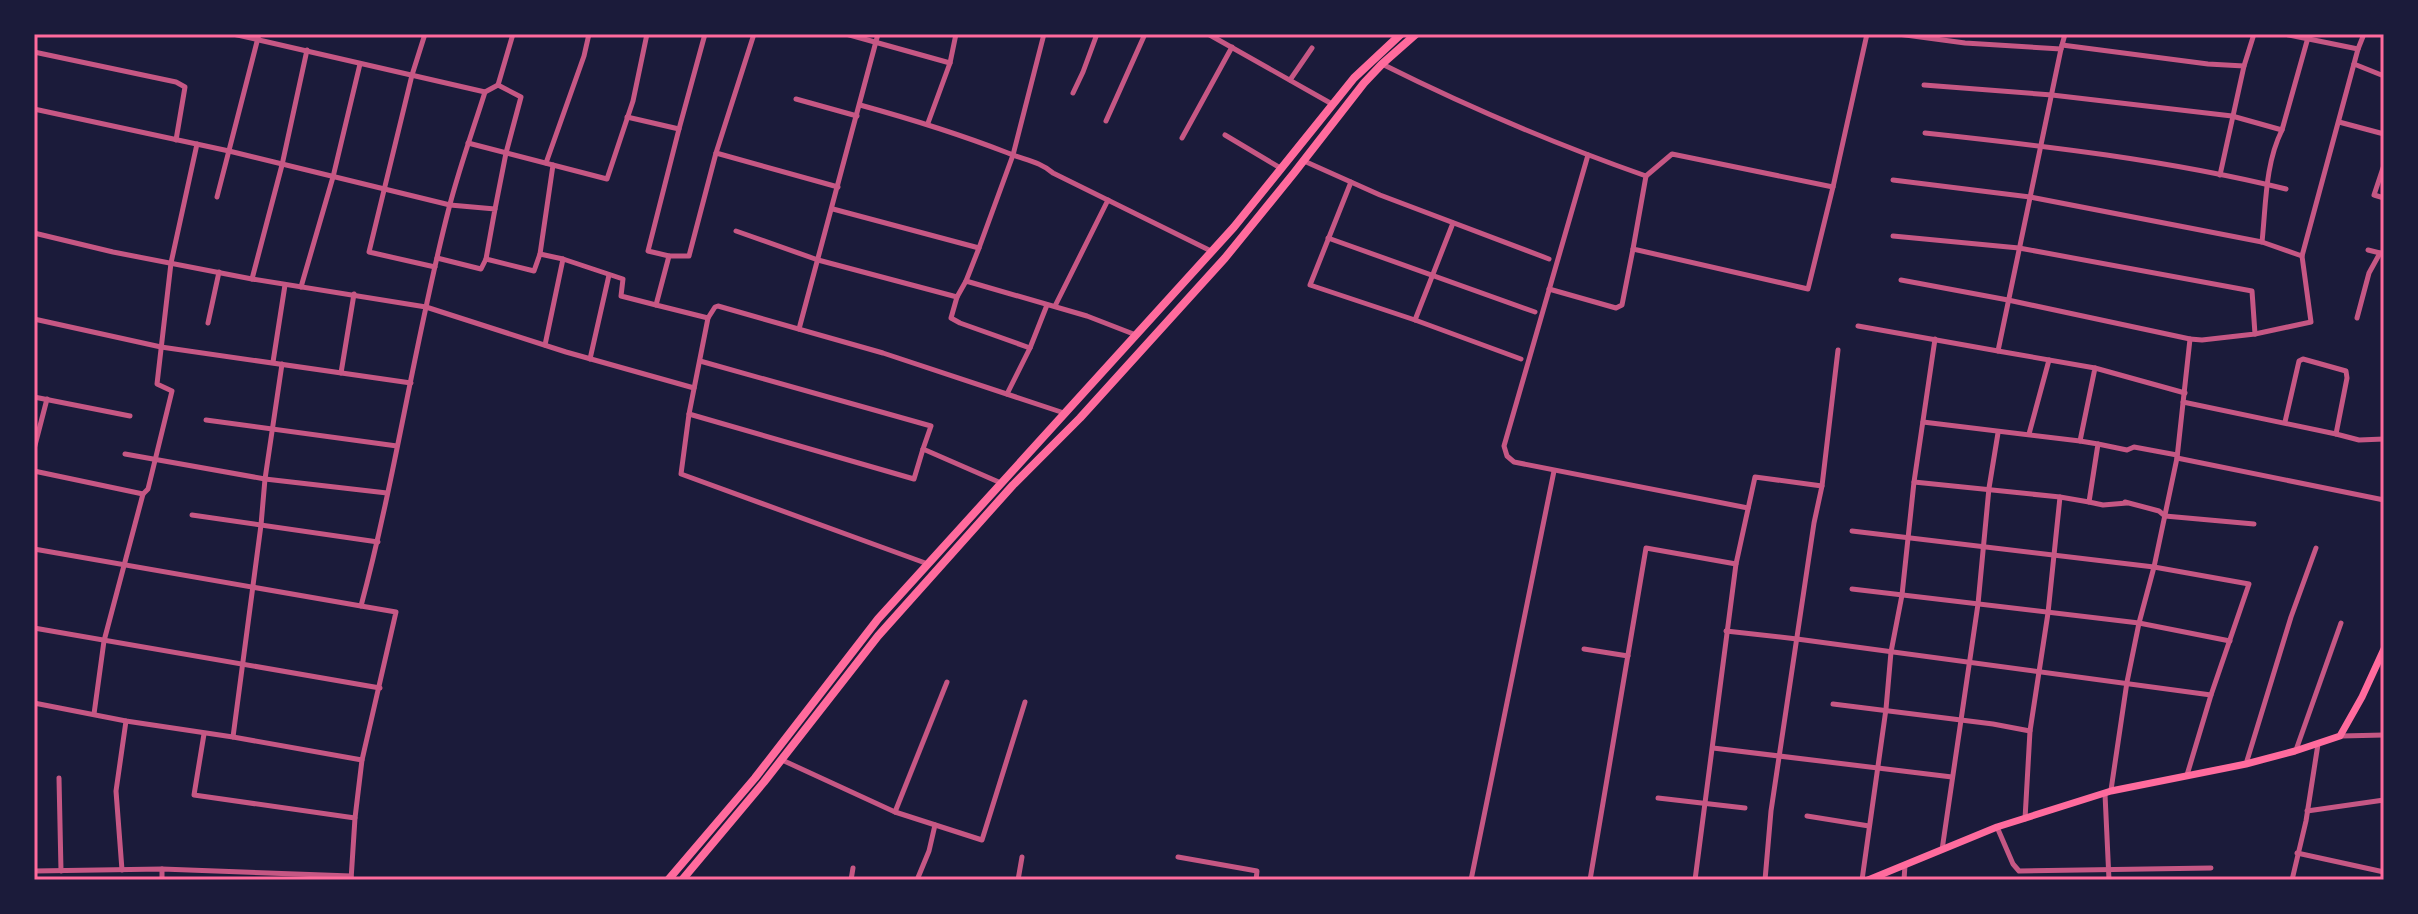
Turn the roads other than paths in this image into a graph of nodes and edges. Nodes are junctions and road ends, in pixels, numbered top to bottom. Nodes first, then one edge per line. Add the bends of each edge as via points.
1 (233, 34) edge
2 (425, 34) edge
3 (513, 34) edge
4 (589, 34) edge
5 (647, 34) edge
6 (705, 34) edge
7 (754, 34) edge
8 (846, 34) edge
9 (878, 34) edge
10 (956, 34) edge
11 (1044, 34) edge
12 (1097, 34) edge
13 (1145, 34) edge
14 (1208, 34) edge
15 (1401, 34) edge
16 (1416, 34) edge
17 (1867, 34) edge
18 (1898, 34) edge
19 (2065, 34) edge
20 (2254, 34) edge
21 (2284, 34) edge
22 (2364, 34) edge
23 (258, 37) edge
24 (2308, 37) edge
25 (877, 42) junction
26 (1232, 47) junction
27 (2062, 47) junction
28 (1312, 48) dead end
29 (2358, 49) junction
30 (307, 50) junction
31 (34, 52) edge
32 (360, 63) junction
33 (950, 63) junction
34 (1382, 64) junction
35 (2354, 64) junction
36 (2244, 66) junction
37 (412, 75) junction
38 (2384, 76) edge
39 (1290, 80) junction
40 (498, 85) junction
41 (1924, 85) dead end
42 (485, 92) junction
43 (1073, 93) dead end
44 (2052, 95) junction
45 (796, 99) dead end
46 (1333, 104) junction
47 (860, 105) junction
48 (34, 109) edge
49 (857, 116) junction
50 (2232, 116) junction
51 (627, 117) junction
52 (1106, 121) dead end
53 (2338, 122) junction
54 (928, 123) junction
55 (679, 129) junction
56 (2282, 130) junction
57 (1925, 133) dead end
58 (2384, 134) edge
59 (1225, 135) dead end
60 (1182, 138) dead end
61 (176, 140) junction
62 (468, 143) junction
63 (197, 144) junction
64 (2040, 145) junction
65 (229, 151) junction
66 (506, 153) junction
67 (716, 153) junction
68 (1013, 155) junction
69 (1588, 155) junction
70 (1304, 161) junction
71 (550, 164) junction
72 (282, 165) junction
73 (2384, 165) edge
74 (1283, 169) junction
75 (2220, 175) junction
76 (1646, 176) junction
77 (333, 177) junction
78 (1893, 180) dead end
79 (1351, 182) junction
80 (2268, 185) junction
81 (838, 187) junction
82 (1833, 187) junction
83 (2286, 189) dead end
84 (385, 190) junction
85 (217, 197) dead end
86 (2030, 197) junction
87 (2384, 198) edge
88 (1108, 200) junction
89 (450, 205) junction
90 (495, 209) junction
91 (833, 209) junction
92 (1453, 223) junction
93 (736, 231) dead end
94 (34, 233) edge
95 (1893, 236) dead end
96 (1328, 238) junction
97 (1224, 239) junction
98 (2262, 242) junction
99 (1235, 246) junction
100 (979, 248) junction
101 (2019, 248) junction
102 (1633, 249) junction
103 (2368, 250) dead end
104 (1212, 252) junction
105 (540, 254) junction
106 (2382, 254) edge
107 (669, 256) junction
108 (2302, 256) junction
109 (437, 258) junction
110 (486, 259) junction
111 (563, 259) junction
112 (1549, 259) dead end
113 (818, 260) junction
114 (171, 263) junction
115 (435, 267) junction
116 (219, 272) junction
117 (609, 275) junction
118 (1433, 275) junction
119 (252, 279) junction
120 (1901, 280) dead end
121 (966, 281) junction
122 (285, 285) junction
123 (301, 287) junction
124 (1549, 289) junction
125 (354, 294) junction
126 (957, 297) junction
127 (2008, 300) junction
128 (656, 305) junction
129 (1051, 306) junction
130 (426, 307) junction
131 (1535, 312) dead end
132 (708, 318) junction
133 (2357, 318) dead end
134 (34, 319) edge
135 (1415, 320) junction
136 (208, 323) dead end
137 (1858, 326) dead end
138 (799, 329) junction
139 (2255, 334) junction
140 (1137, 336) junction
141 (1935, 339) junction
142 (2190, 339) junction
143 (545, 345) junction
144 (161, 347) junction
145 (1030, 348) junction
146 (1838, 350) dead end
147 (1998, 351) junction
148 (590, 359) junction
149 (1521, 359) dead end
150 (2049, 360) junction
151 (700, 361) junction
152 (273, 362) junction
153 (282, 364) junction
154 (2095, 368) junction
155 (341, 373) junction
156 (411, 383) junction
157 (694, 388) junction
158 (2185, 393) junction
159 (1007, 394) junction
160 (34, 397) edge
161 (47, 399) junction
162 (2183, 402) junction
163 (689, 414) junction
164 (1065, 414) junction
165 (130, 416) dead end
166 (206, 420) dead end
167 (1923, 422) junction
168 (2285, 422) junction
169 (274, 430) junction
170 (1998, 433) junction
171 (2029, 434) junction
172 (2336, 434) junction
173 (2384, 439) edge
174 (2080, 441) junction
175 (2098, 444) junction
176 (397, 446) junction
177 (34, 449) edge
178 (923, 449) junction
179 (125, 454) dead end
180 (2177, 456) junction
181 (155, 460) junction
182 (34, 471) edge
183 (1554, 471) junction
184 (265, 479) junction
185 (1914, 482) junction
186 (1002, 483) junction
187 (1822, 486) junction
188 (1989, 488) junction
189 (387, 493) junction
190 (143, 494) junction
191 (2060, 497) junction
192 (2384, 500) edge
193 (2089, 502) junction
194 (1748, 508) junction
195 (2165, 513) junction
196 (192, 515) dead end
197 (2254, 524) dead end
198 (261, 525) junction
199 (1852, 531) dead end
200 (1907, 539) junction
201 (378, 542) junction
202 (1983, 547) junction
203 (2316, 548) dead end
204 (34, 549) edge
205 (2056, 557) junction
206 (928, 564) junction
207 (1736, 564) junction
208 (125, 565) junction
209 (2154, 567) junction
210 (253, 587) junction
211 (1852, 589) dead end
212 (1902, 595) junction
213 (1978, 604) junction
214 (361, 606) junction
215 (2048, 613) junction
216 (2139, 623) junction
217 (2341, 623) dead end
218 (34, 628) edge
219 (1726, 631) junction
220 (1797, 639) junction
221 (104, 641) junction
222 (2230, 641) junction
223 (1584, 649) dead end
224 (2384, 649) edge
225 (1891, 652) junction
226 (1628, 656) junction
227 (1968, 662) junction
228 (243, 665) junction
229 (2040, 672) junction
230 (947, 682) dead end
231 (2127, 682) junction
232 (380, 688) junction
233 (2211, 695) junction
234 (1025, 702) dead end
235 (34, 703) edge
236 (1833, 704) dead end
237 (1886, 709) junction
238 (94, 714) junction
239 (1961, 719) junction
240 (126, 721) junction
241 (2030, 731) junction
242 (204, 734) junction
243 (2384, 735) edge
244 (2340, 736) junction
245 (233, 737) junction
246 (2318, 744) junction
247 (1713, 748) junction
248 (2295, 751) junction
249 (1780, 758) junction
250 (362, 760) junction
251 (781, 760) junction
252 (2246, 764) junction
253 (1878, 767) junction
254 (2187, 775) junction
255 (1952, 777) junction
256 (59, 778) dead end
257 (2108, 793) junction
258 (1658, 798) dead end
259 (2384, 800) edge
260 (1706, 804) junction
261 (1745, 808) dead end
262 (2307, 811) junction
263 (895, 812) junction
264 (1807, 816) dead end
265 (355, 818) junction
266 (2025, 819) junction
267 (935, 825) junction
268 (1869, 826) junction
269 (1997, 827) junction
270 (1942, 850) junction
271 (2297, 853) junction
272 (1022, 857) dead end
273 (1178, 857) dead end
274 (1905, 864) junction
275 (853, 868) dead end
276 (2211, 868) dead end
277 (162, 869) junction
278 (97, 870) junction
279 (122, 870) junction
280 (37, 871) edge
281 (61, 871) junction
282 (2109, 871) junction
283 (2384, 872) edge
284 (351, 878) edge
285 (39, 880) edge
286 (97, 880) edge
287 (162, 880) edge
288 (668, 880) edge
289 (682, 880) edge
290 (851, 880) edge
291 (917, 880) edge
292 (1018, 880) edge
293 (1256, 880) edge
294 (1471, 880) edge
295 (1590, 880) edge
296 (1695, 880) edge
297 (1765, 880) edge
298 (1865, 880) edge
299 (1904, 880) edge
300 (2109, 880) edge
301 (2292, 880) edge

1 - 23 street
2 - 37 street
3 - 40 street
4 - 71 street
5 - 51 street
6 - 55 street
7 - 67 street
8 - 25 street
9 - 25 street
10 - 33 street
11 - 68 street
12 - 43 street
13 - 52 street
14 - 26 street
15 - 46 highway
16 - 34 highway
17 - 82 street
18 - 27 street
19 - 27 street
20 - 36 street
21 - 24 street
22 - 29 street
23 - 30 street
23 - 65 street
24 - 29 street
24 - 56 street
25 - 33 street
25 - 47 street
26 - 39 street
26 - 60 street
27 - 36 street
27 - 44 street
28 - 39 street
29 - 35 street
30 - 32 street
30 - 72 street
31 - 61 street via 185,87
32 - 37 street
32 - 77 street
33 - 54 street
34 - 69 street
34 - 70 highway
35 - 38 street
35 - 53 street
36 - 50 street
37 - 42 street
37 - 84 street
39 - 46 street
40 - 42 street
40 - 66 street via 521,97
41 - 44 street
42 - 62 street
44 - 50 street
44 - 64 street
45 - 49 street
46 - 74 highway
47 - 49 street
47 - 54 street
48 - 61 street
49 - 81 street
50 - 56 street
50 - 75 street
51 - 55 street
51 - 71 street via 607,179
53 - 58 street
53 - 108 street
54 - 68 street
55 - 107 street via 648,251
56 - 80 street
57 - 64 street
59 - 74 street
61 - 63 street
62 - 66 street
62 - 89 street
63 - 65 street
63 - 114 street
64 - 75 street
64 - 86 street
65 - 72 street
65 - 85 street
66 - 71 street
66 - 90 street
67 - 81 street
67 - 107 street via 689,256
68 - 88 street via 1042,163
68 - 100 street
69 - 76 street
69 - 124 street
70 - 79 street
70 - 99 highway
71 - 105 street
72 - 77 street
72 - 119 street
73 - 87 street via 2374,195
74 - 97 highway
75 - 80 street
76 - 82 street via 1672,154
76 - 102 street
77 - 84 street
77 - 123 street
78 - 86 street
79 - 92 street
79 - 96 street
80 - 83 street
80 - 98 street
81 - 91 street
82 - 102 street via 1808,289
84 - 89 street
84 - 115 street via 369,252
86 - 98 street
86 - 101 street
88 - 104 street
88 - 129 street
89 - 90 street
89 - 109 street
90 - 110 street
91 - 100 street
91 - 113 street
92 - 112 street
92 - 118 street
93 - 113 street
94 - 114 street
95 - 101 street
96 - 118 street
96 - 135 street via 1310,285
97 - 99 highway
97 - 104 highway
98 - 108 street
99 - 251 highway via 937,569
100 - 121 street
101 - 127 street
101 - 139 street via 2252,291
102 - 124 street via 1622,305 1616,308
103 - 106 street
104 - 140 highway
105 - 110 street via 534,271
105 - 111 street
106 - 133 street via 2369,273
107 - 128 street
108 - 139 street via 2311,322
109 - 110 street via 481,269
109 - 115 street
111 - 117 street
111 - 143 street
113 - 126 street
113 - 138 street
114 - 116 street
114 - 144 street
115 - 130 street
116 - 119 street
116 - 136 street
117 - 128 street via 623,279 621,296
117 - 148 street
118 - 131 street
118 - 135 street
119 - 122 street
120 - 127 street
121 - 126 street
121 - 129 street
122 - 123 street
122 - 152 street
123 - 125 street
124 - 183 street via 1504,446 1514,462
125 - 130 street
125 - 155 street
126 - 145 street via 951,318
127 - 142 street
127 - 147 street
128 - 132 street
129 - 140 street
129 - 145 street
130 - 143 street
130 - 156 street
132 - 138 street via 718,306
132 - 151 street
134 - 144 street
135 - 149 street
137 - 141 street
138 - 159 street
139 - 142 street
140 - 164 highway
141 - 147 street
141 - 167 street
142 - 158 street
143 - 148 street
144 - 152 street
144 - 181 street via 157,384 172,391
145 - 159 street
146 - 187 street
147 - 150 street
148 - 157 street
150 - 154 street
150 - 171 street
151 - 157 street
151 - 178 street via 931,426
152 - 153 street
153 - 155 street
153 - 169 street
154 - 158 street
154 - 174 street
155 - 156 street
156 - 176 street
157 - 163 street
158 - 162 street
159 - 164 street
160 - 161 street
161 - 165 street
161 - 177 street
162 - 168 street
162 - 180 street
163 - 178 street via 914,479
163 - 206 street via 681,474
164 - 186 highway
166 - 169 street
167 - 170 street
167 - 185 street
168 - 172 street
168 - 172 street via 2303,359 2346,371
169 - 176 street
169 - 184 street
170 - 171 street
170 - 188 street
171 - 174 street
172 - 173 street
174 - 175 street
175 - 180 street
175 - 193 street
176 - 189 street
178 - 186 street
179 - 181 street
180 - 192 street
180 - 195 street
181 - 184 street
181 - 190 street
182 - 190 street
183 - 194 street
183 - 294 street
184 - 189 street
184 - 198 street
185 - 188 street
185 - 200 street
186 - 206 highway
187 - 194 street via 1755,477
187 - 220 street
188 - 191 street
188 - 202 street
189 - 201 street
190 - 208 street
191 - 193 street
191 - 205 street
193 - 195 street via 2125,502
194 - 207 street
195 - 197 street
195 - 209 street
196 - 198 street
198 - 201 street
198 - 210 street
199 - 200 street
200 - 202 street
200 - 212 street
201 - 214 street
202 - 205 street
202 - 213 street
203 - 252 street
204 - 208 street
205 - 209 street
205 - 215 street
206 - 288 highway
207 - 219 street
207 - 226 street via 1646,548
208 - 210 street
208 - 221 street
209 - 216 street
209 - 222 street via 2249,584
210 - 214 street
210 - 228 street
211 - 212 street
212 - 213 street
212 - 225 street
213 - 215 street
213 - 227 street
214 - 232 street via 396,612
215 - 216 street
215 - 229 street
216 - 222 street
216 - 231 street
217 - 248 street
218 - 221 street
219 - 220 street
219 - 247 street
220 - 225 street
220 - 249 street
221 - 228 street
221 - 238 street
222 - 233 street
223 - 226 street
224 - 244 main road
225 - 227 street
225 - 237 street
226 - 295 street
227 - 229 street
227 - 239 street
228 - 232 street
228 - 245 street
229 - 231 street
229 - 241 street
230 - 263 street
231 - 233 street
231 - 257 street
232 - 250 street
233 - 254 street
234 - 267 street via 982,840
235 - 238 street
236 - 237 street
237 - 239 street
237 - 253 street
238 - 240 street
239 - 241 street
239 - 255 street
240 - 242 street
240 - 279 street via 116,791
241 - 266 street
242 - 245 street
242 - 265 street via 194,795
243 - 244 street
244 - 246 main road
245 - 250 street
246 - 248 main road
246 - 262 street
247 - 249 street
247 - 260 street
248 - 252 main road
249 - 253 street
249 - 297 street
250 - 265 street
251 - 263 street
251 - 289 highway
252 - 254 main road
253 - 255 street
253 - 268 street
254 - 257 main road
255 - 270 street
256 - 281 street
257 - 266 main road
257 - 282 street
258 - 260 street
259 - 262 street
260 - 261 street
260 - 296 street
262 - 271 street
263 - 267 street
264 - 268 street
265 - 284 street
266 - 269 main road
267 - 291 street
268 - 298 street
269 - 270 main road
269 - 282 street via 2019,871
270 - 274 main road
271 - 283 street
271 - 301 street
272 - 292 street
273 - 293 street via 1257,871
274 - 298 main road
274 - 299 street
275 - 290 street
276 - 282 street
277 - 279 street
277 - 284 street
277 - 287 street
278 - 279 street
278 - 281 street
278 - 286 street
280 - 281 street
280 - 285 street
282 - 300 street

